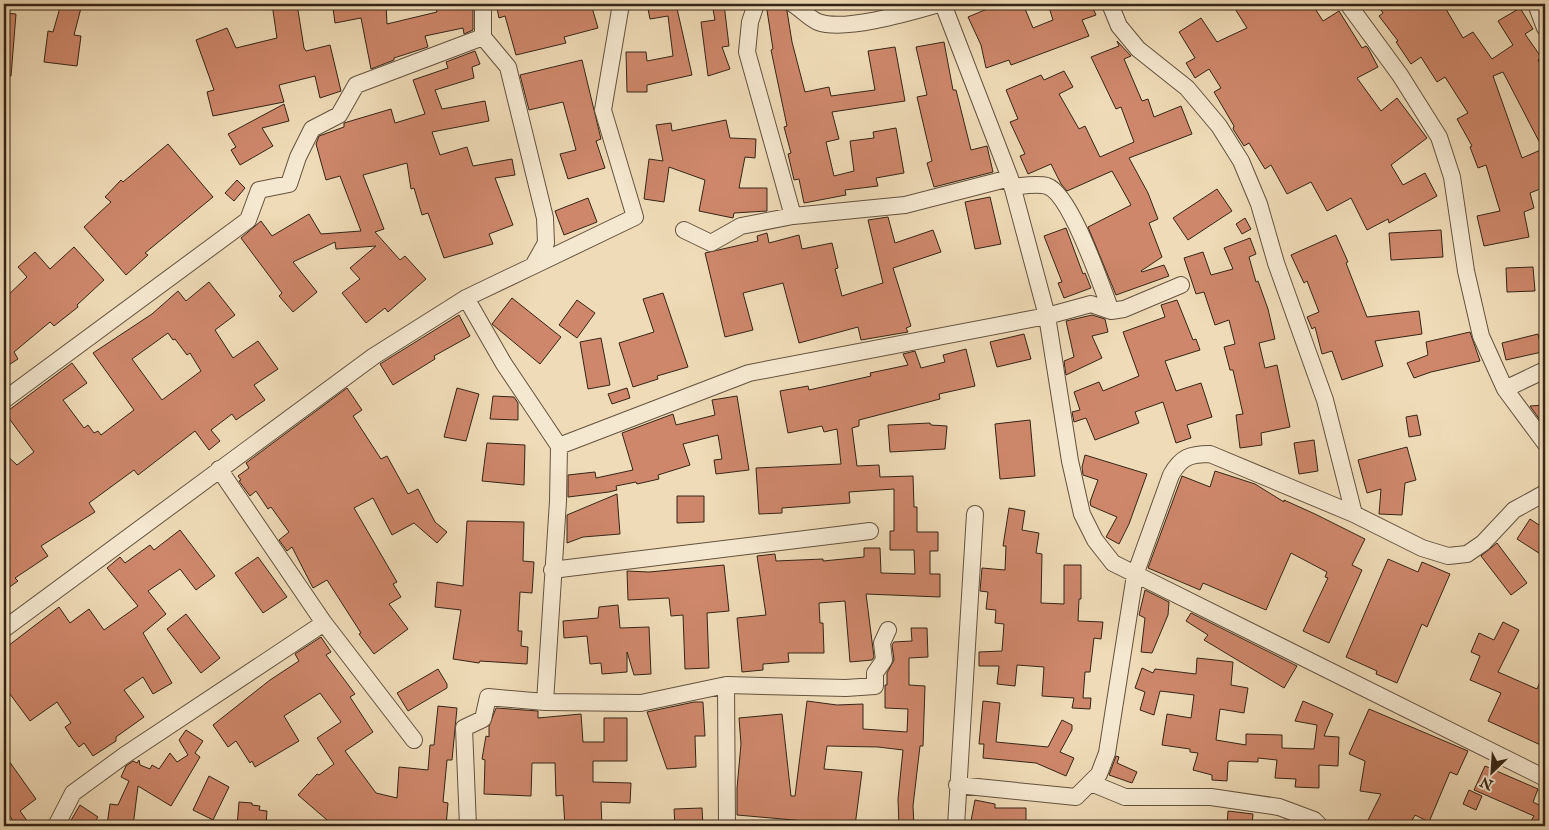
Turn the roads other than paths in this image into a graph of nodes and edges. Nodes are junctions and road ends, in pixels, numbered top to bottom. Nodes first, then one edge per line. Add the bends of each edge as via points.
1 (483, 4) edge
2 (621, 4) edge
3 (756, 4) edge
4 (793, 4) edge
5 (939, 4) edge
6 (943, 4) edge
7 (1110, 4) edge
8 (1348, 4) edge
9 (1536, 4) edge
10 (1545, 28) edge
11 (483, 37) junction
12 (1011, 182) junction
13 (793, 216) junction
14 (684, 230) dead end
15 (533, 266) junction
16 (1181, 285) dead end
17 (466, 298) junction
18 (1111, 311) junction
19 (1047, 316) junction
20 (1545, 370) edge
21 (1505, 389) junction
22 (4, 400) edge
23 (1545, 443) edge
24 (559, 446) junction
25 (219, 469) junction
26 (1545, 493) edge
27 (975, 514) dead end
28 (1354, 514) junction
29 (870, 531) dead end
30 (552, 570) junction
31 (1135, 575) junction
32 (324, 623) junction
33 (4, 629) edge
34 (888, 630) dead end
35 (726, 685) junction
36 (545, 702) junction
37 (414, 740) dead end
38 (1545, 778) edge
39 (1091, 784) junction
40 (957, 785) junction
41 (56, 826) edge
42 (468, 826) edge
43 (727, 826) edge
44 (956, 826) edge
45 (1320, 826) edge

1 - 11 street
2 - 15 street via 604,110 635,217
3 - 13 street via 750,22 747,52
4 - 5 street via 816,21 829,24 906,14
6 - 12 street
7 - 28 street via 1119,26 1138,49 1187,88 1219,126 1241,161 1259,204 1276,263 1325,400
8 - 21 street via 1400,75 1439,137 1452,177 1466,271 1481,336
9 - 10 street
11 - 15 street via 508,67 545,218 546,243
11 - 22 street via 356,85 340,115 312,129 289,184 259,190 248,220
12 - 13 street via 905,205
12 - 18 street via 1045,185 1056,190 1075,221
12 - 19 street
13 - 14 street via 741,226 711,242
15 - 17 street
16 - 18 street via 1140,303
17 - 24 street via 504,364
17 - 25 street via 374,356
18 - 19 street via 1090,304
19 - 24 street via 749,373
19 - 31 street via 1070,461 1082,514 1095,540 1113,563
20 - 21 street
21 - 23 street
24 - 30 street
25 - 32 street
25 - 33 street
26 - 28 street via 1514,510 1483,543 1467,554 1448,556 1422,548
27 - 40 street
28 - 31 street via 1210,454 1189,455 1178,462 1171,475
29 - 30 street
30 - 36 street
31 - 38 street
31 - 39 street via 1107,753 1099,774
32 - 37 street
32 - 41 street via 125,754 74,793
34 - 35 street via 882,643 884,660 875,673 875,686
35 - 36 street via 641,703
35 - 43 street
36 - 42 street via 488,697 483,719 464,728
39 - 40 street via 1076,797
39 - 45 street via 1125,797 1211,797 1279,807 1314,820
40 - 44 street

